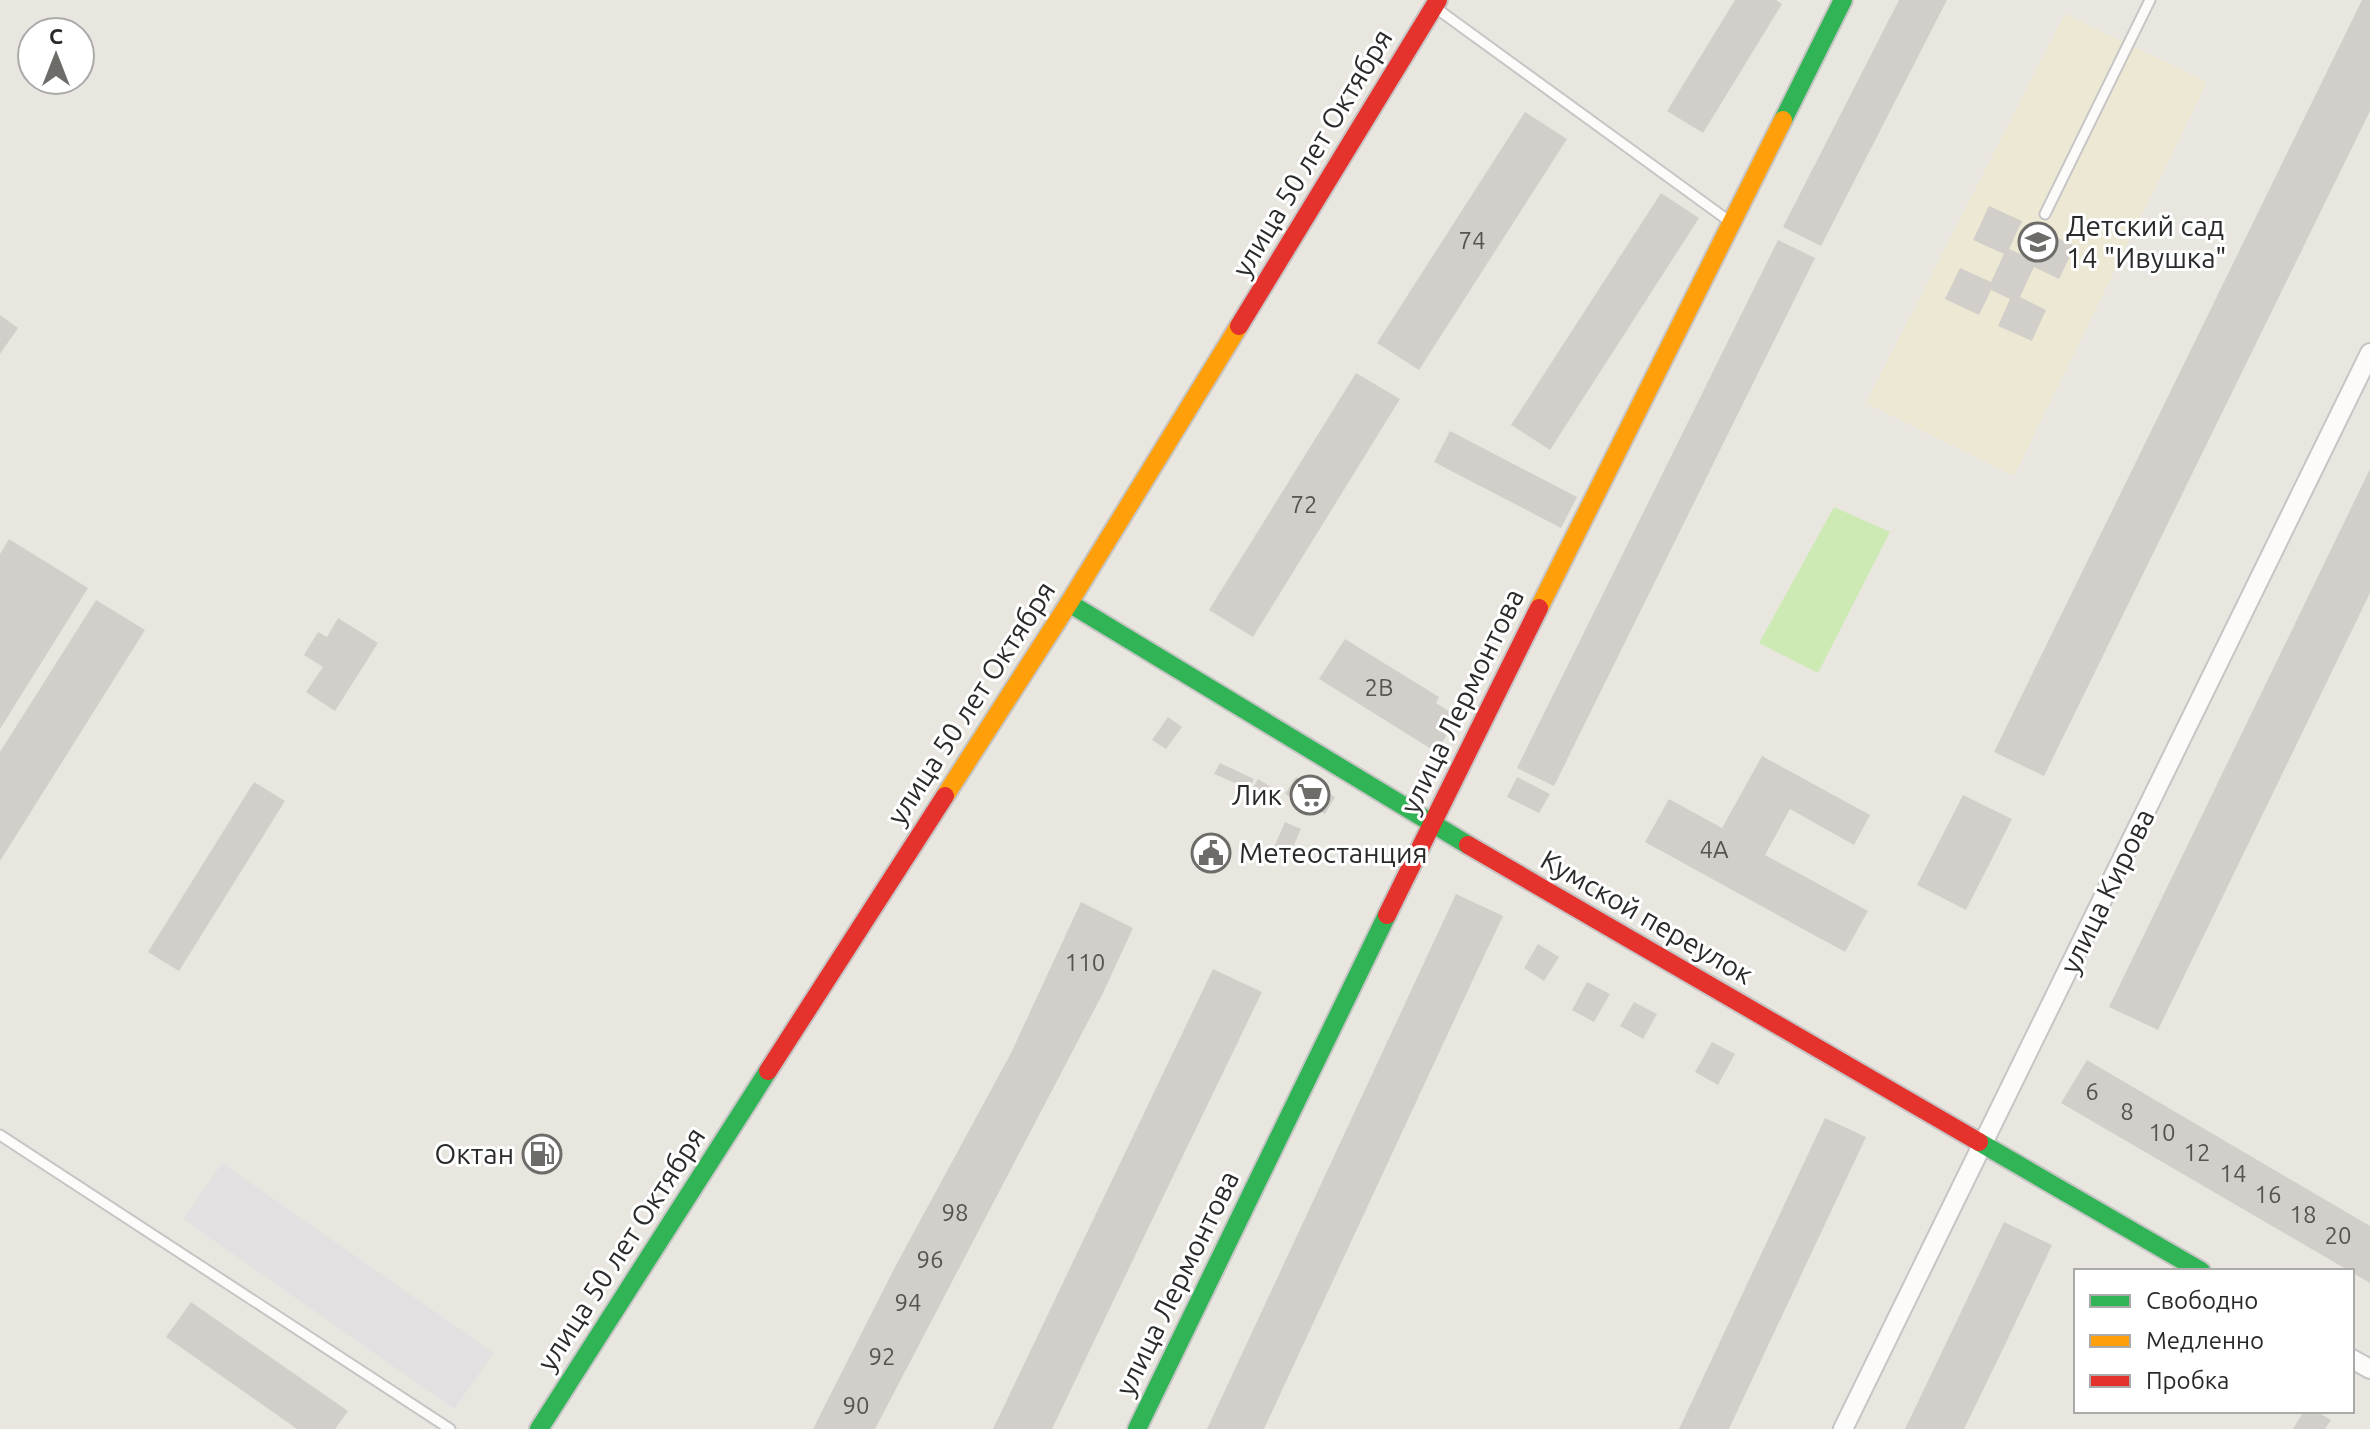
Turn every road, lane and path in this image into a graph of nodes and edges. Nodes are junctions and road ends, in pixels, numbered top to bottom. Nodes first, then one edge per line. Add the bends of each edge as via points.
1 (1843, 0) edge
2 (2150, 0) edge
3 (1436, 3) edge
4 (2045, 214) dead end
5 (1732, 223) junction
6 (2370, 353) edge
7 (1069, 603) junction
8 (1431, 824) junction
9 (0, 1135) edge
10 (1984, 1144) junction
11 (2198, 1269) edge
12 (450, 1429) edge
13 (539, 1429) edge
14 (1137, 1429) edge
15 (1843, 1429) edge

1 - 5 main road, улица Лермонтова
2 - 4 lane
3 - 5 lane
3 - 7 main road, улица 50 лет Октября
5 - 8 main road, улица Лермонтова
6 - 10 street, улица Кирова
7 - 8 main road, Кумской переулок
7 - 13 main road, улица 50 лет Октября
8 - 10 main road, Кумской переулок
8 - 14 main road, улица Лермонтова
9 - 12 lane
10 - 11 main road, Кумской переулок
10 - 15 street, улица Кирова

